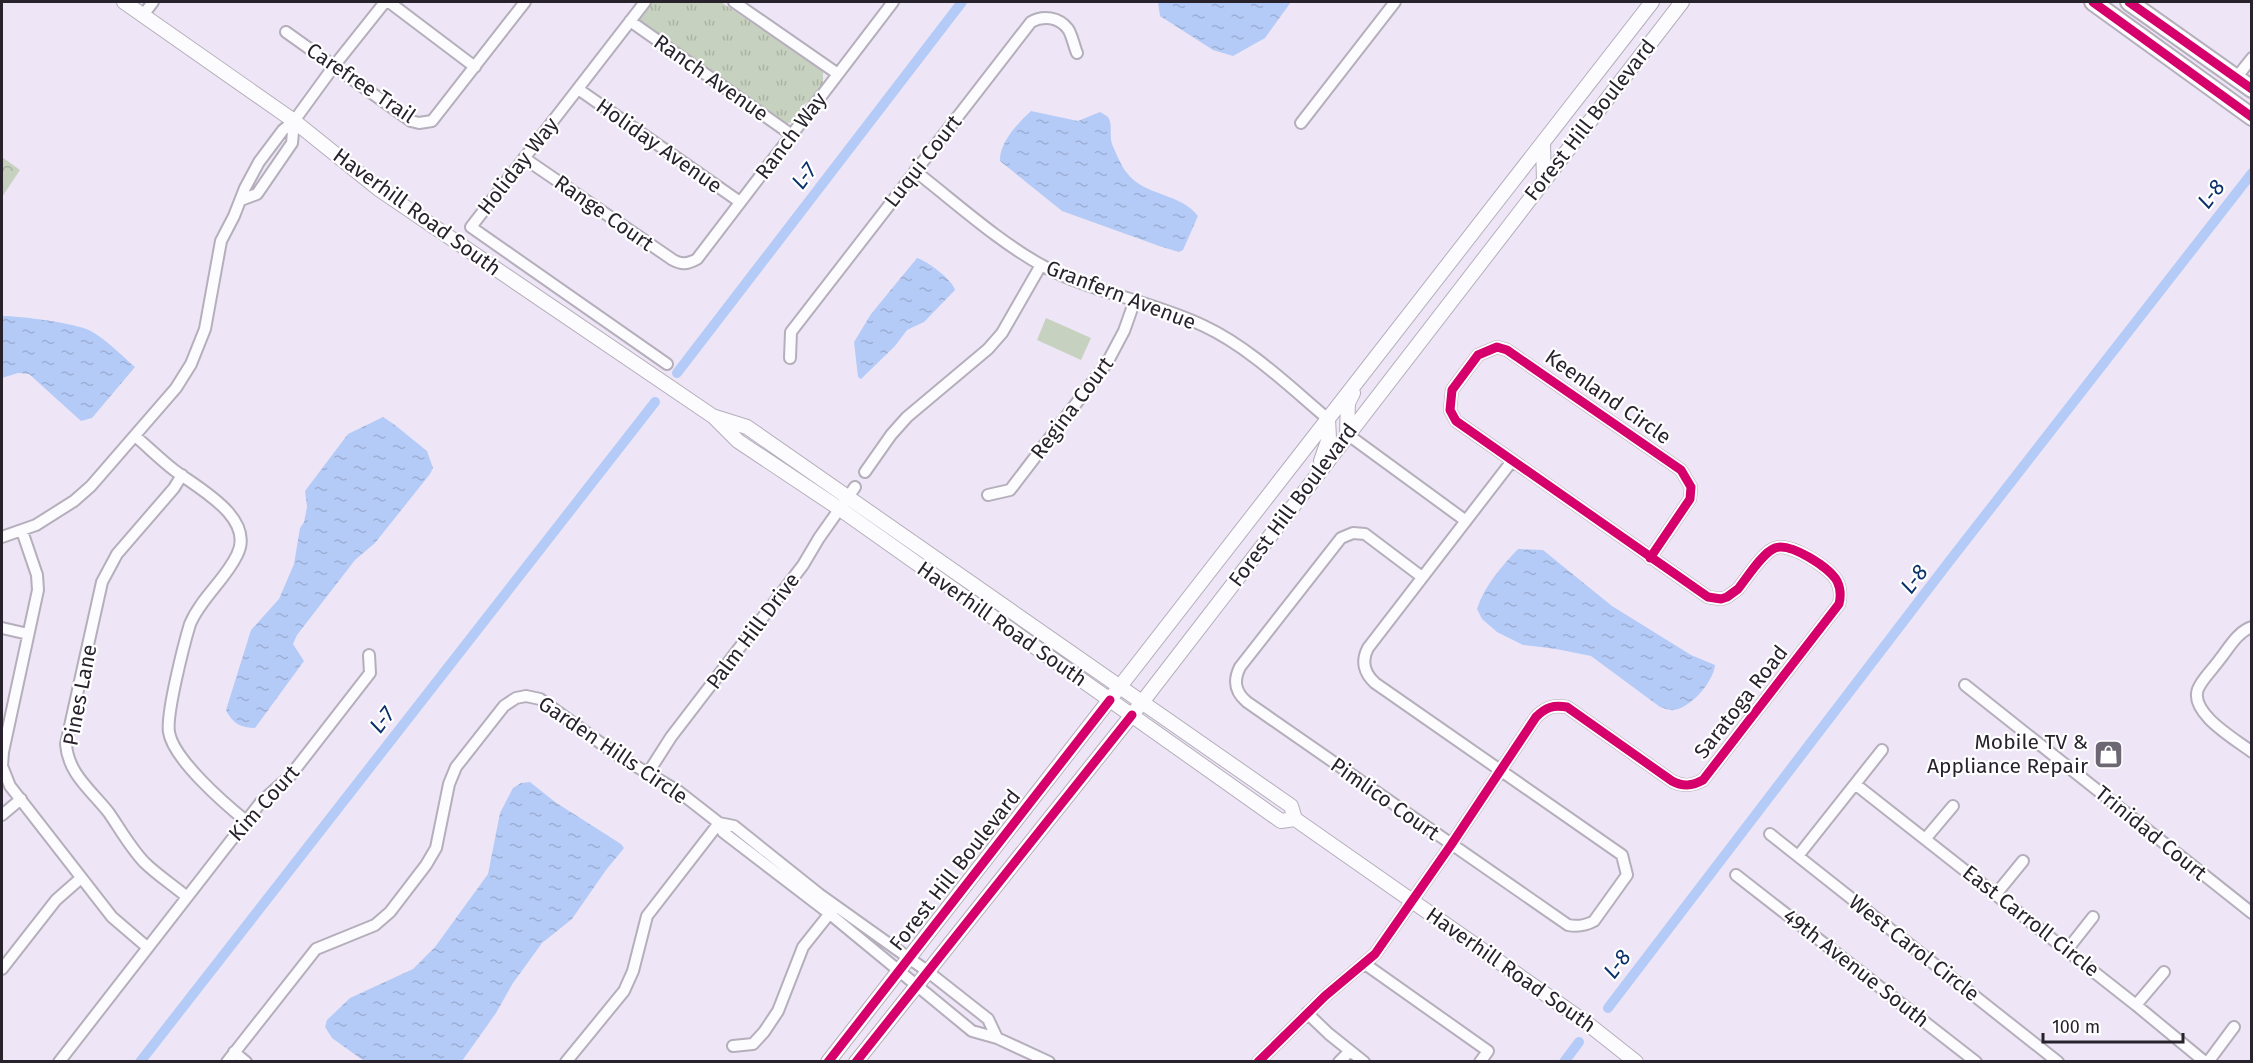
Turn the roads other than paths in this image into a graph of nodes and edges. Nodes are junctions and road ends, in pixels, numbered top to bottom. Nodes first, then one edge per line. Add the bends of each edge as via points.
1 (124, 2) edge
2 (153, 2) edge
3 (387, 2) edge
4 (525, 2) edge
5 (645, 2) edge
6 (734, 2) edge
7 (878, 2) edge
8 (1395, 2) edge
9 (1682, 2) edge
10 (2092, 2) edge
11 (2108, 2) edge
12 (2129, 2) edge
13 (1651, 3) edge
14 (890, 5) edge
15 (143, 15) junction
16 (630, 21) junction
17 (2158, 22) junction
18 (286, 32) dead end
19 (1650, 43) junction
20 (2158, 47) junction
21 (1077, 53) dead end
22 (2252, 58) edge
23 (334, 66) junction
24 (475, 67) junction
25 (838, 74) junction
26 (2236, 78) junction
27 (578, 89) junction
28 (2252, 89) edge
29 (2252, 99) edge
30 (2252, 117) edge
31 (294, 122) junction
32 (1301, 123) dead end
33 (792, 135) junction
34 (1543, 144) junction
35 (524, 158) junction
36 (1523, 169) junction
37 (915, 171) junction
38 (1544, 181) junction
39 (241, 200) junction
40 (740, 202) junction
41 (1522, 208) junction
42 (685, 264) joint
43 (1041, 265) junction
44 (1135, 300) junction
45 (790, 358) dead end
46 (667, 364) dead end
47 (1360, 377) junction
48 (1328, 418) junction
49 (1347, 434) junction
50 (135, 436) junction
51 (1512, 461) junction
52 (865, 472) dead end
53 (182, 475) junction
54 (1314, 477) junction
55 (988, 495) dead end
56 (848, 498) junction
57 (1466, 521) junction
58 (22, 531) junction
59 (2, 537) edge
60 (1650, 558) junction
61 (1422, 577) junction
62 (2252, 627) edge
63 (2, 628) edge
64 (28, 634) junction
65 (369, 655) dead end
66 (1965, 685) dead end
67 (1121, 686) junction
68 (1110, 700) junction
69 (1143, 701) junction
70 (1132, 715) junction
71 (1882, 750) dead end
72 (2252, 752) edge
73 (1500, 770) junction
74 (648, 772) junction
75 (1855, 784) junction
76 (21, 800) junction
77 (1953, 806) dead end
78 (2, 815) edge
79 (1295, 819) junction
80 (246, 821) junction
81 (719, 823) junction
82 (1770, 834) dead end
83 (1926, 838) junction
84 (1451, 845) junction
85 (1798, 856) junction
86 (2023, 861) dead end
87 (1736, 875) dead end
88 (81, 878) junction
89 (1996, 894) junction
90 (187, 897) junction
91 (1412, 900) junction
92 (833, 910) junction
93 (2252, 913) edge
94 (2093, 917) dead end
95 (147, 947) junction
96 (2067, 950) junction
97 (909, 958) junction
98 (1365, 964) junction
99 (2, 969) edge
100 (898, 971) junction
101 (927, 971) junction
102 (2164, 972) dead end
103 (915, 984) junction
104 (2136, 1005) junction
105 (1307, 1013) junction
106 (2234, 1027) dead end
107 (997, 1038) junction
108 (733, 1046) dead end
109 (1350, 1051) junction
110 (230, 1057) edge
111 (59, 1062) edge
112 (246, 1062) edge
113 (566, 1062) edge
114 (828, 1062) edge
115 (856, 1062) edge
116 (1049, 1062) edge
117 (1258, 1062) edge
118 (1339, 1062) edge
119 (1364, 1062) edge
120 (1480, 1062) edge
121 (1636, 1062) edge
122 (1976, 1062) edge
123 (2058, 1062) edge
124 (2207, 1062) edge

1 - 15 main road, Haverhill Road South
2 - 15 street
3 - 23 street
3 - 24 street
4 - 24 street, Carefree Trail
5 - 16 street, Holiday Way
6 - 25 street
7 - 14 street
8 - 32 street
9 - 19 main road, Forest Hill Boulevard
10 - 20 main road
11 - 17 main road via 2138,23 2149,26
12 - 17 main road
13 - 19 main road
13 - 34 main road, Forest Hill Boulevard
14 - 25 street, Ranch Way
15 - 31 main road, Haverhill Road South
16 - 27 street, Holiday Way
16 - 33 street, Ranch Avenue
17 - 26 main road
18 - 23 street, Carefree Trail
19 - 38 main road, Forest Hill Boulevard
20 - 29 main road via 2175,47
20 - 30 main road
21 - 37 street, Luqui Court via 1067,28 1057,21 1044,17 1031,22
22 - 26 street
23 - 24 street, Carefree Trail via 419,123 432,121
23 - 31 street
25 - 33 street, Ranch Way
26 - 28 main road
27 - 35 street, Holiday Way
27 - 40 street, Holiday Avenue
31 - 39 street via 283,130 259,162
31 - 39 street via 292,143 257,194
31 - 56 main road, Haverhill Road South via 380,190 714,417 747,427
33 - 40 street, Ranch Way
34 - 36 main road, Forest Hill Boulevard
34 - 38 main road
35 - 42 street, Range Court via 673,260
35 - 46 street, Holiday Way via 471,227
36 - 41 main road
36 - 47 main road, Forest Hill Boulevard
37 - 43 street, Granfern Avenue
37 - 45 street, Luqui Court via 791,332
38 - 41 main road, Forest Hill Boulevard
39 - 50 street via 221,241 198,350 176,388
40 - 42 street, Ranch Way via 697,259
41 - 49 main road, Forest Hill Boulevard
43 - 44 street, Granfern Avenue
43 - 52 street via 1002,333 907,417
44 - 48 street, Granfern Avenue via 1186,318 1226,339
44 - 55 street, Regina Court via 1107,363 1010,490
47 - 48 main road, Forest Hill Boulevard
47 - 49 main road via 1348,403
48 - 54 main road via 1329,438
48 - 67 main road, Forest Hill Boulevard
49 - 54 main road, Forest Hill Boulevard
49 - 57 street
50 - 53 street
50 - 58 street via 74,501
51 - 57 street, Pimlico Court
51 - 60 street
51 - 60 street, Keenland Circle via 1456,421 1450,410 1452,390 1478,355 1497,347 1507,350 1681,470 1691,487 1690,499
53 - 80 street via 234,518 241,542 234,560 190,624 168,722 169,735 203,782
53 - 90 street, Pines Lane via 117,554 102,582 66,744 73,769 136,852
54 - 69 main road, Forest Hill Boulevard
56 - 67 main road, Haverhill Road South
56 - 68 main road, Haverhill Road South
56 - 74 street, Palm Hill Drive via 797,574
57 - 61 street, Pimlico Court
58 - 59 street
58 - 64 street via 38,582
60 - 73 street, Saratoga Road via 1708,597 1721,599 1738,589 1768,552 1786,546 1831,574 1839,585 1840,597 1822,627 1697,783 1684,786 1672,781 1567,707 1555,706 1536,717
61 - 73 street, Pimlico Court via 1368,648 1364,660 1366,673
61 - 84 street, Pimlico Court via 1371,537 1346,534 1240,667 1236,686 1241,698
62 - 72 street via 2239,635 2201,683 2196,696 2204,715
63 - 64 street
64 - 76 street via 2,759 6,780
65 - 80 street, Kim Court via 370,673 290,776
66 - 93 street, Trinidad Court
67 - 68 main road, Forest Hill Boulevard
67 - 69 main road, Haverhill Road South
68 - 70 main road, Haverhill Road South
68 - 97 main road, Forest Hill Boulevard
69 - 70 main road, Forest Hill Boulevard
69 - 79 main road, Haverhill Road South via 1291,806
70 - 79 main road, Haverhill Road South via 1281,821
70 - 101 main road, Forest Hill Boulevard
71 - 75 street
73 - 84 street, Saratoga Road
73 - 84 street, Pimlico Court via 1622,855 1627,875 1594,921 1575,927
74 - 81 street, Garden Hills Circle
74 - 110 street, Garden Hills Circle via 600,744 540,699 526,696 504,706 452,774 436,848 390,912 375,925 316,949
75 - 83 street, East Carroll Circle
75 - 85 street
76 - 78 street
76 - 88 street
77 - 83 street
79 - 91 main road, Haverhill Road South
80 - 90 street, Kim Court
81 - 92 street, Garden Hills Circle via 723,832
81 - 113 street via 646,916 633,971 624,991
82 - 85 street, West Carol Circle
83 - 89 street, East Carroll Circle
84 - 91 street, Saratoga Road
85 - 123 street, West Carol Circle
86 - 89 street
87 - 122 street, 49th Avenue South
88 - 95 street via 112,917
88 - 99 street via 56,900
89 - 96 street, East Carroll Circle
90 - 95 street, Kim Court
91 - 98 street, Saratoga Road
91 - 121 main road, Haverhill Road South
92 - 97 street, Garden Hills Circle
92 - 100 street, Garden Hills Circle
92 - 108 street via 803,947 778,1011 764,1032 753,1044
94 - 96 street
95 - 111 street, Kim Court
96 - 104 street, East Carroll Circle
97 - 100 main road, Forest Hill Boulevard
97 - 101 street, Garden Hills Circle
98 - 105 street, Saratoga Road
98 - 120 street via 1488,1051
100 - 103 street, Garden Hills Circle
100 - 114 main road, Forest Hill Boulevard
101 - 103 main road, Forest Hill Boulevard
101 - 107 street, Garden Hills Circle via 988,1019
102 - 104 street
103 - 107 street, Garden Hills Circle via 972,1031
103 - 115 main road, Forest Hill Boulevard
104 - 124 street, East Carroll Circle
105 - 109 street
105 - 117 street, Saratoga Road
106 - 124 street
107 - 116 street, Garden Hills Circle
109 - 118 street
109 - 119 street
110 - 112 street

